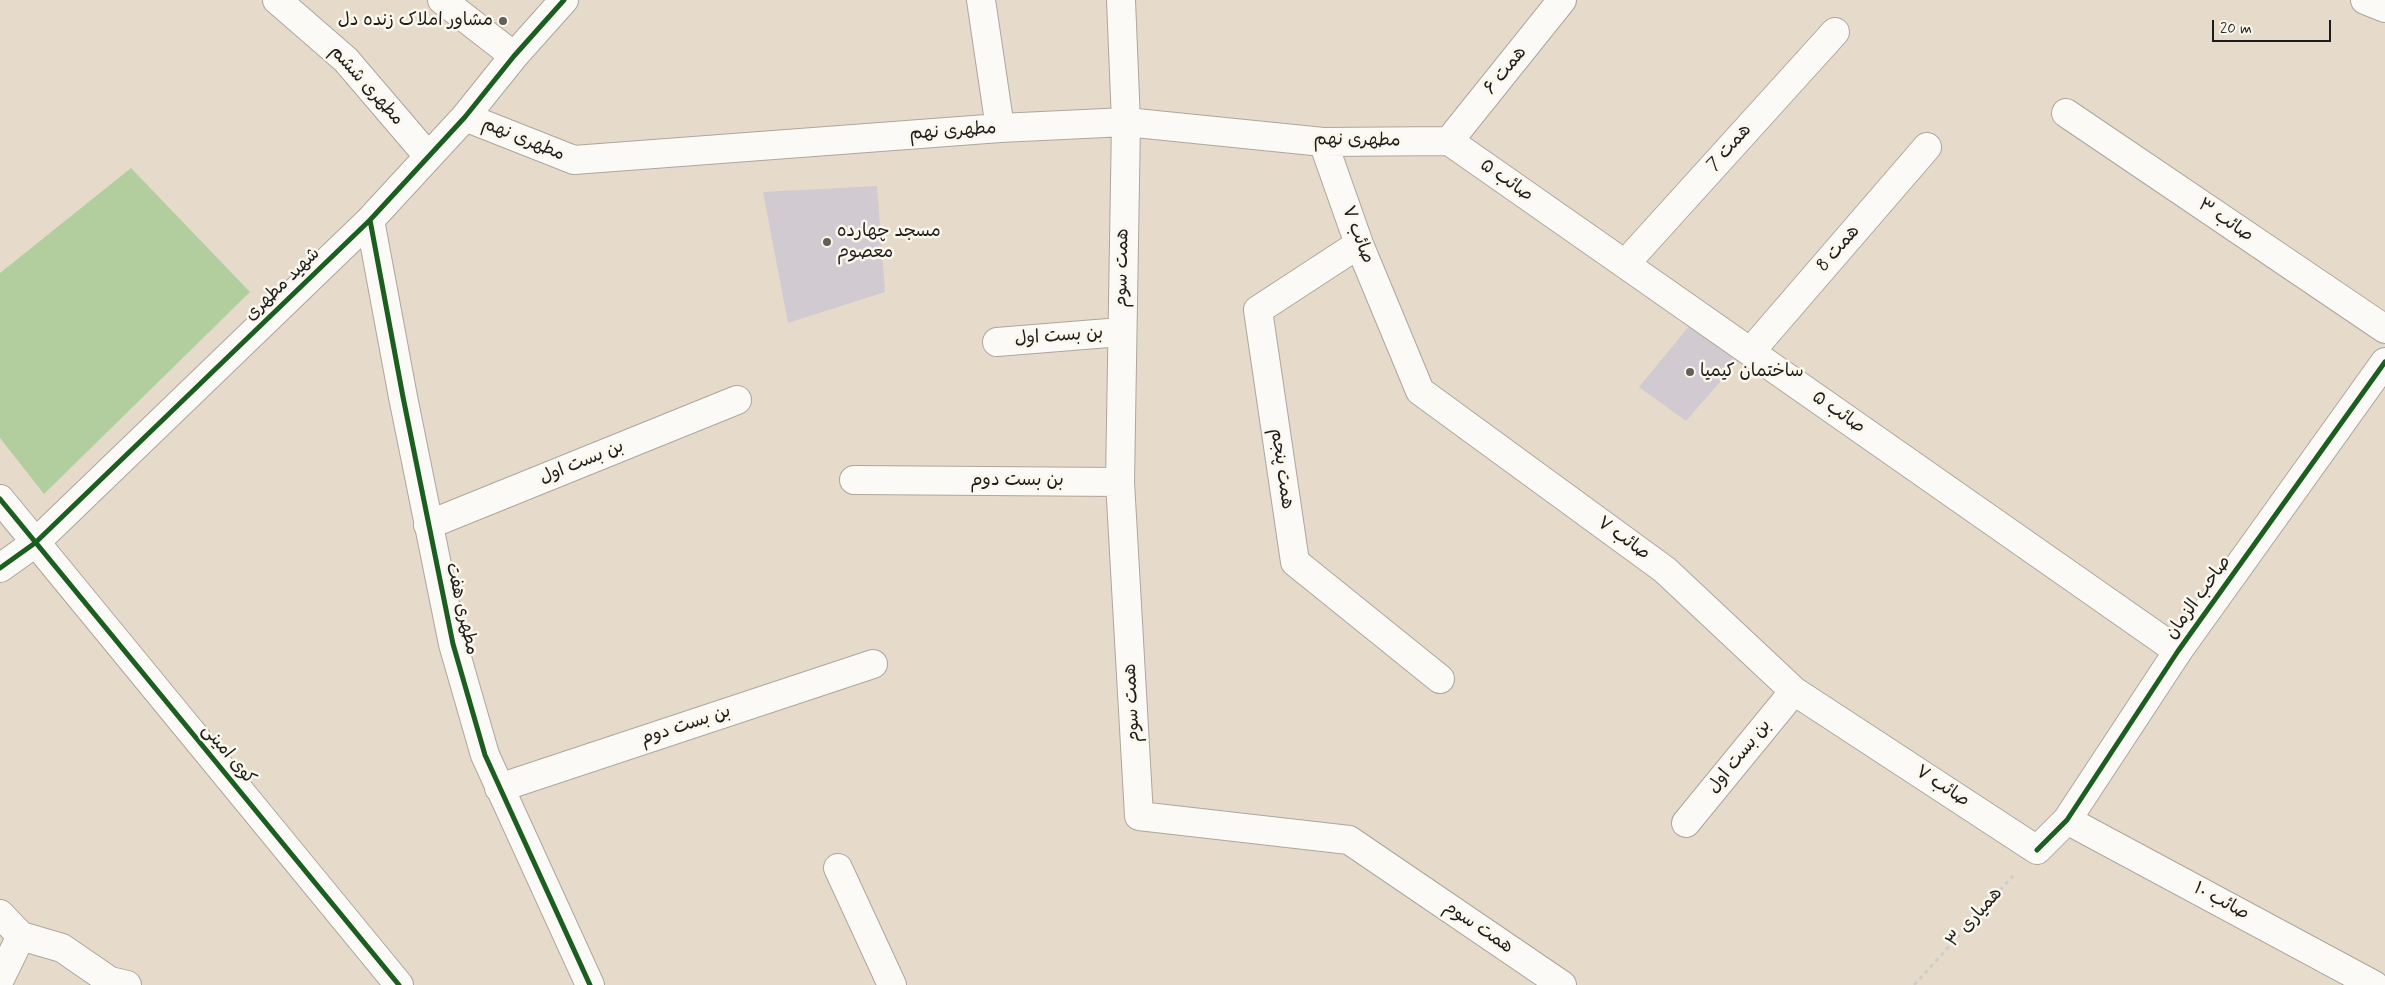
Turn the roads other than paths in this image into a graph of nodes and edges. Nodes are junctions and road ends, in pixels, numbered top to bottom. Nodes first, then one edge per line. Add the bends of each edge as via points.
1 (277, 0) edge
2 (442, 0) edge
3 (564, 0) edge
4 (980, 0) edge
5 (1121, 0) edge
6 (1562, 0) edge
7 (2365, 0) edge
8 (2385, 8) edge
9 (1835, 32) dead end
10 (514, 56) junction
11 (2066, 113) dead end
12 (465, 117) junction
13 (1126, 122) junction
14 (1000, 128) junction
15 (1449, 141) junction
16 (1323, 142) junction
17 (1928, 147) dead end
18 (428, 156) junction
19 (370, 220) junction
20 (1359, 244) junction
21 (1625, 264) junction
22 (2385, 329) edge
23 (1121, 332) junction
24 (997, 342) dead end
25 (1751, 351) junction
26 (2383, 370) edge
27 (737, 400) dead end
28 (854, 480) dead end
29 (1120, 482) junction
30 (0, 499) edge
31 (0, 514) edge
32 (428, 525) junction
33 (35, 543) junction
34 (0, 568) edge
35 (2178, 651) junction
36 (873, 664) dead end
37 (1440, 679) dead end
38 (1794, 691) junction
39 (499, 788) junction
40 (2067, 820) junction
41 (1686, 823) dead end
42 (2037, 850) joint
43 (838, 868) dead end
44 (0, 914) edge
45 (21, 936) junction
46 (0, 979) edge
47 (115, 984) edge
48 (399, 985) edge
49 (590, 985) edge
50 (892, 985) edge
51 (1562, 985) edge
52 (2374, 985) edge

1 - 18 street, مطهری ششم via 346,60
2 - 10 street
3 - 10 street, شهید مطهری
4 - 14 street
5 - 13 street, همت سوم
6 - 15 street, همت ۶
7 - 8 street
9 - 21 street, همت 7
10 - 12 street, شهید مطهری
11 - 22 street, صائب ۳
12 - 14 street, مطهری نهم via 574,160
12 - 18 street, شهید مطهری
13 - 14 street, مطهری نهم
13 - 16 street, مطهری نهم
13 - 23 street, همت سوم
15 - 16 street, مطهری نهم
15 - 21 street, صائب ۵
16 - 20 street, صائب ۷
17 - 25 street, همت 8
18 - 19 street, شهید مطهری
19 - 32 street, مطهری هفت
19 - 33 street, شهید مطهری
20 - 37 street, همت پنجم via 1258,310 1295,562
20 - 38 street, صائب ۷ via 1420,391 1665,570
21 - 25 street, صائب ۵
23 - 24 street, بن بست اول
23 - 29 street, همت سوم
25 - 35 street, صائب ۵
26 - 35 street, صاحب الزمان
27 - 32 street, بن بست اول
28 - 29 street, بن بست دوم
29 - 51 street, همت سوم via 1139,816 1349,840
30 - 33 street
31 - 33 street
32 - 39 street, مطهری هفت via 453,644
33 - 34 street, شهید مطهری
33 - 48 street, کوی امینی
35 - 40 street, صاحب الزمان
36 - 39 street, بن بست دوم
38 - 41 street, بن بست اول
38 - 42 street, صائب ۷
39 - 49 street, مطهری هفت
40 - 42 street, صاحب الزمان
40 - 52 street, صائب ۱۰
43 - 50 street
44 - 45 street
45 - 46 street
45 - 47 street via 62,948

